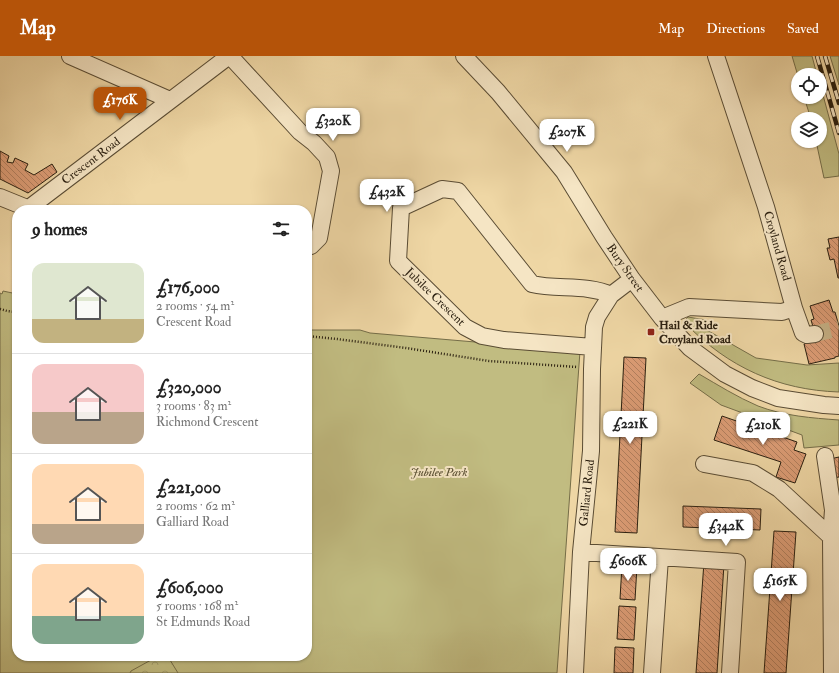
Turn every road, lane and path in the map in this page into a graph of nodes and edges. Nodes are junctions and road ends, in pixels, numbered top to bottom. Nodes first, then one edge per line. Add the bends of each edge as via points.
1 (70, 56) edge
2 (230, 56) edge
3 (464, 56) edge
4 (716, 56) edge
5 (170, 100) junction
6 (0, 197) edge
7 (20, 205) edge
8 (35, 205) edge
9 (312, 245) edge
10 (632, 279) junction
11 (611, 295) junction
12 (794, 308) junction
13 (0, 309) edge
14 (12, 312) edge
15 (662, 318) junction
16 (815, 334) tunnel mouth
17 (312, 336) edge
18 (593, 347) junction
19 (592, 369) junction
20 (839, 406) edge
21 (825, 456) dead end
22 (704, 464) dead end
23 (831, 537) junction
24 (581, 552) junction
25 (660, 558) junction
26 (575, 673) edge
27 (652, 673) edge
28 (730, 673) edge
29 (832, 673) edge

1 - 5 street
2 - 5 street, Crescent Road
2 - 9 street via 300,132 327,156 331,172 319,238
3 - 10 street, Bury Street via 498,92 564,172
4 - 12 street, Croyland Road via 766,207
5 - 8 street, Crescent Road
6 - 7 street
10 - 11 street, Galliard Road
10 - 15 street, Bury Street
11 - 18 street, Galliard Road via 597,316
11 - 18 street, Jubilee Crescent via 600,290 532,284 458,191 442,189 401,208 398,261 465,327 482,336 504,340
12 - 15 street via 782,312 689,307
12 - 16 street, Croyland Road via 803,333
13 - 14 path
15 - 20 street, Bury Street via 690,348 725,374 752,388 778,398
17 - 19 path via 488,361
18 - 19 street, Galliard Road
19 - 24 street, Galliard Road via 591,451
21 - 23 street via 833,510
22 - 23 street via 754,473 778,489
23 - 29 street
24 - 25 street
24 - 26 street, Galliard Road
25 - 27 street
25 - 28 street via 737,562

